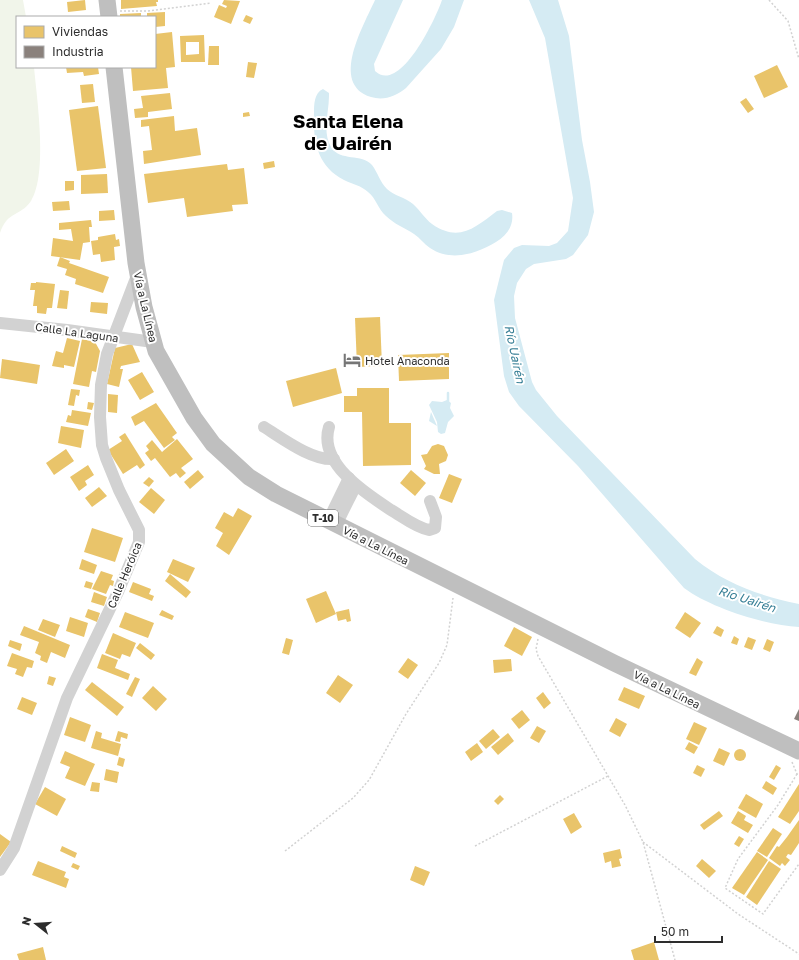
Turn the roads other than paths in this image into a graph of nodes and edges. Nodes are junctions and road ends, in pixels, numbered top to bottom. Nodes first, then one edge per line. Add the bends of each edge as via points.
1 (114, 68) edge
2 (138, 273) junction
3 (0, 323) edge
4 (112, 337) junction
5 (153, 342) junction
6 (264, 427) dead end
7 (329, 427) dead end
8 (334, 459) junction
9 (352, 481) junction
10 (430, 501) dead end
11 (332, 523) junction
12 (799, 751) edge
13 (0, 870) edge

1 - 2 highway, Vía a La Línea / T-10 via 122,155
2 - 4 street, Calle Heróica
2 - 5 highway, Vía a La Línea / T-10
3 - 4 street, Calle La Laguna
4 - 5 street, Calle La Laguna
4 - 13 street, Calle Heróica via 102,384 100,432 112,473 139,530 139,542 67,698 14,848
5 - 11 highway, Vía a La Línea / T-10 via 194,418 213,444 229,460 262,485
6 - 8 street via 314,455 327,460
7 - 8 street via 327,441
8 - 9 street
9 - 10 street via 362,492 410,522 429,530 435,528 436,522
9 - 11 street
11 - 12 highway, Vía a La Línea / T-10

